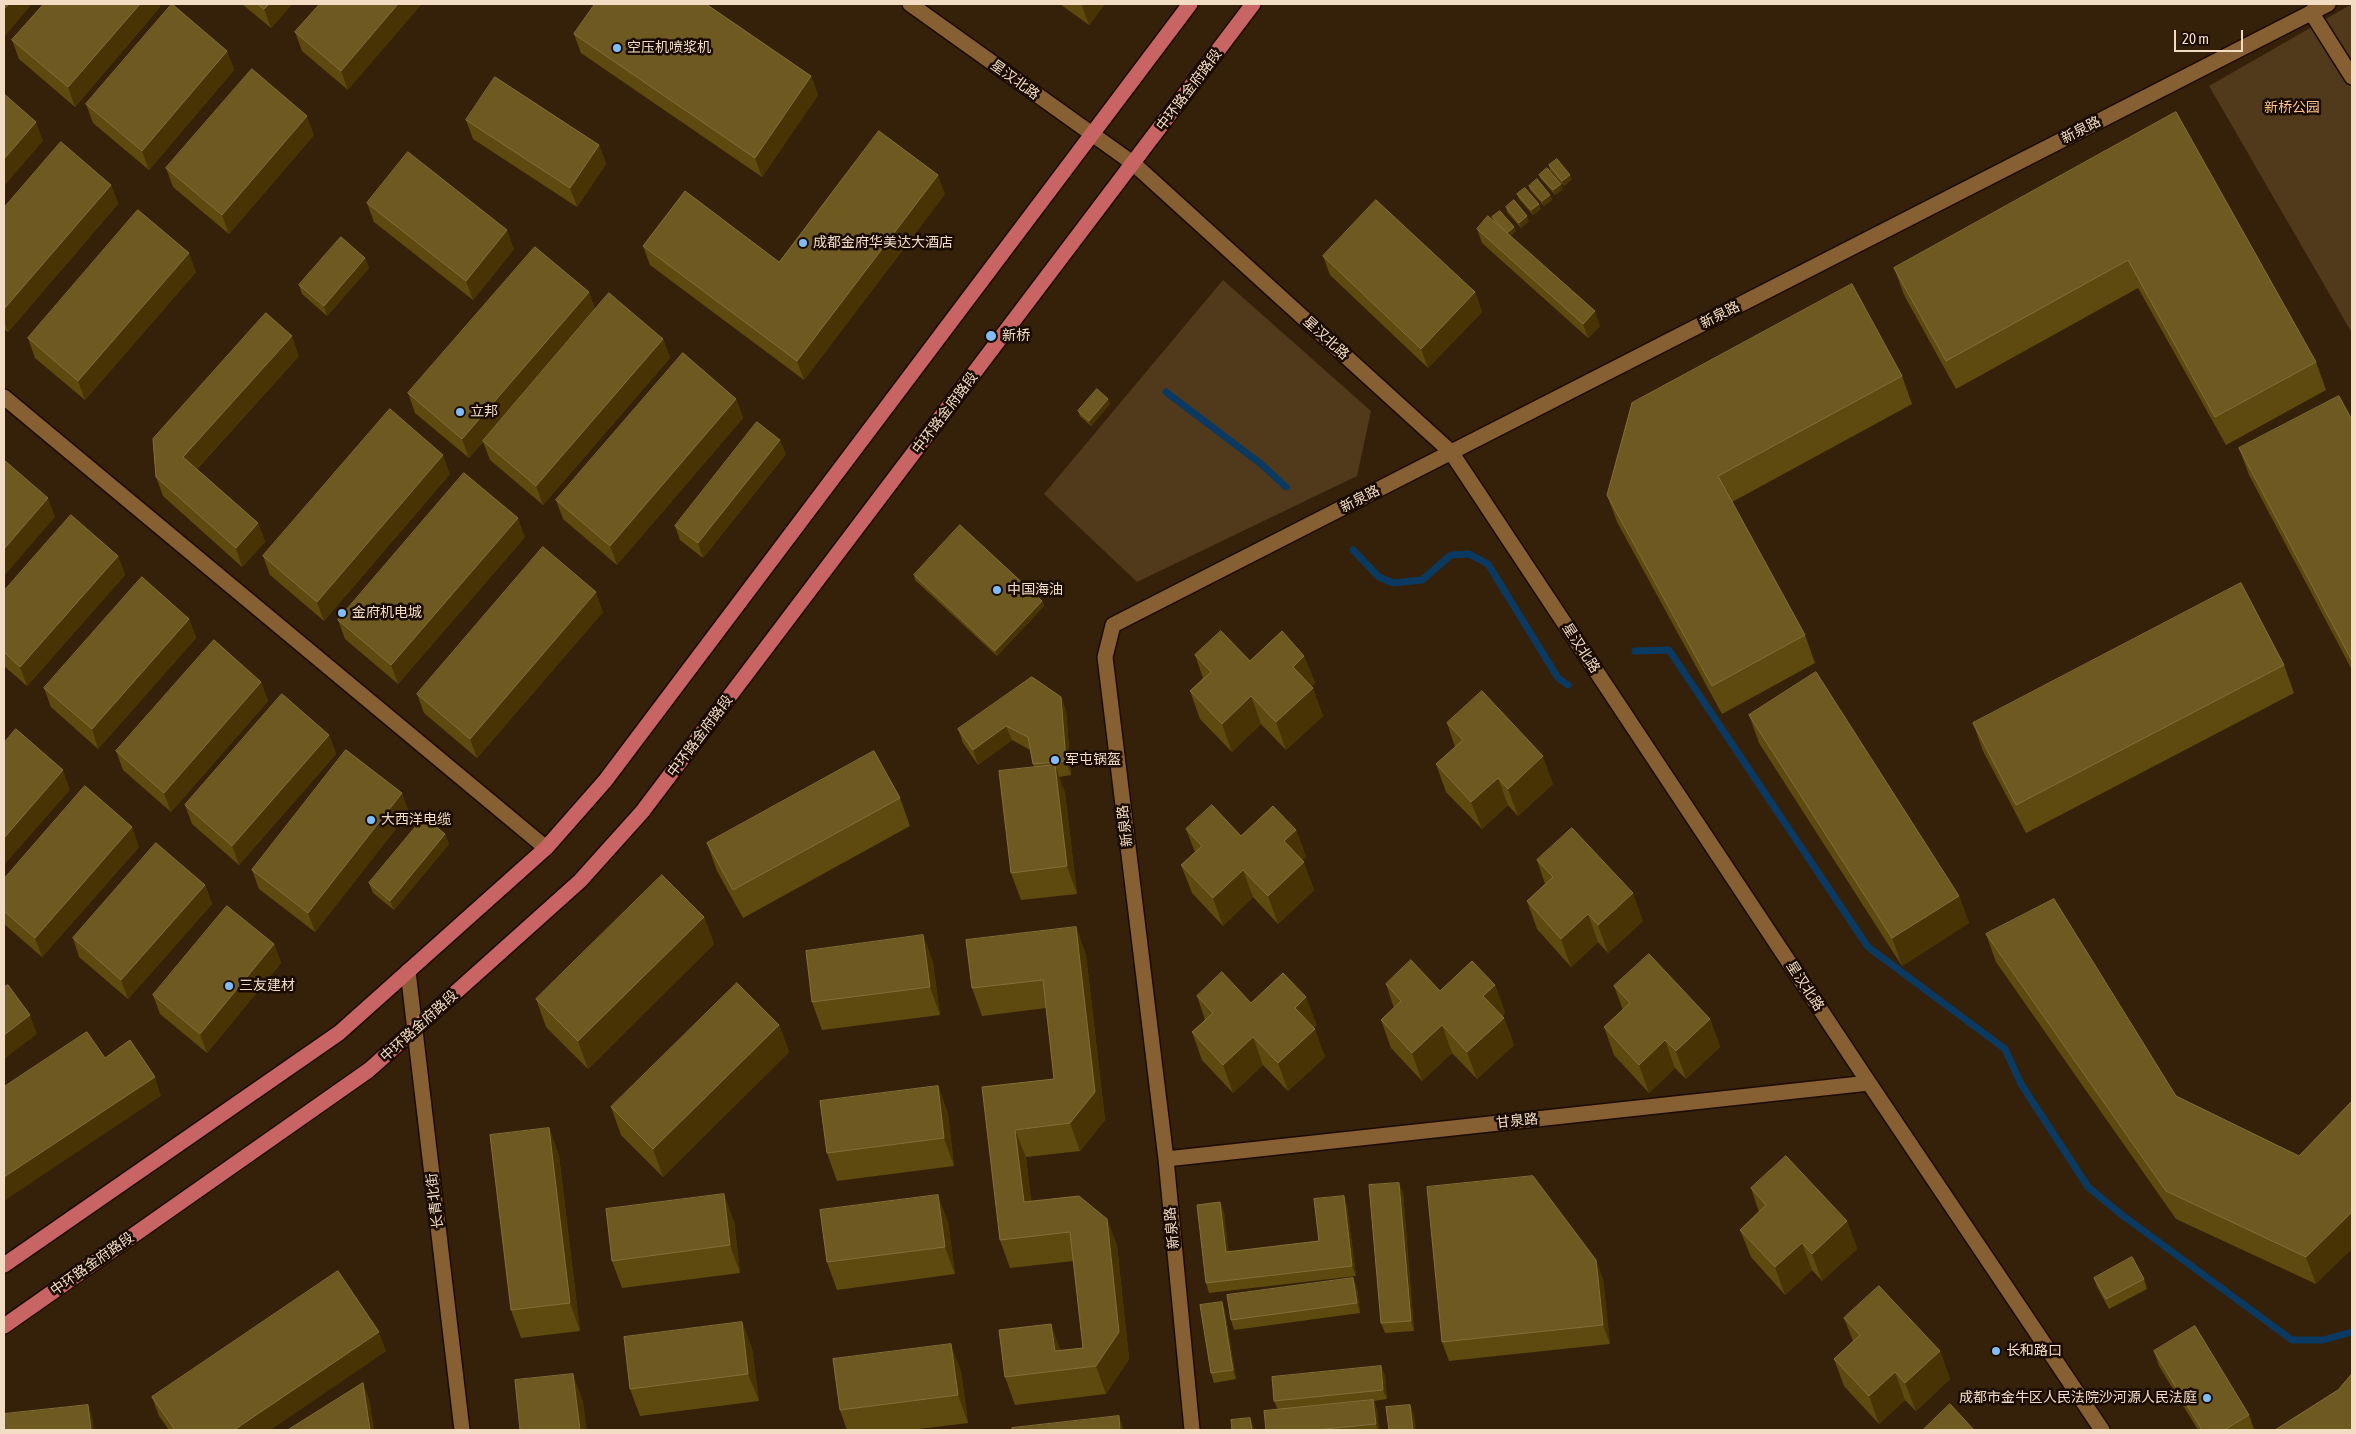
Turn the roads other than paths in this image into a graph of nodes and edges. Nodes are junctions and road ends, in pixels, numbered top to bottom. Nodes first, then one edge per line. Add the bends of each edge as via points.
1 (910, 4) edge
2 (1190, 4) edge
3 (1253, 4) edge
4 (2328, 4) edge
5 (2311, 12) junction
6 (2352, 77) edge
7 (1091, 135) junction
8 (1134, 164) junction
9 (4, 397) edge
10 (1451, 452) junction
11 (546, 848) junction
12 (408, 972) junction
13 (415, 1029) junction
14 (1869, 1083) junction
15 (1166, 1159) junction
16 (4, 1265) edge
17 (4, 1326) edge
18 (462, 1430) edge
19 (1192, 1430) edge
20 (2102, 1430) edge

1 - 7 street, 星汉北路
2 - 7 main road
3 - 8 main road, 中环路金府路段
4 - 5 street, 新泉路
5 - 6 street
5 - 10 street, 新泉路
7 - 8 street, 星汉北路
7 - 11 main road via 605,781
8 - 10 street, 星汉北路
8 - 13 main road, 中环路金府路段 via 642,812 580,882
9 - 11 street
10 - 14 street, 星汉北路
10 - 15 street, 新泉路 via 1114,625 1105,657
11 - 12 main road
12 - 13 street, 长青北街
12 - 16 main road via 339,1033
13 - 17 main road, 中环路金府路段 via 369,1070
13 - 18 street, 长青北街
14 - 15 street, 甘泉路
14 - 20 street, 星汉北路
15 - 19 street, 新泉路

